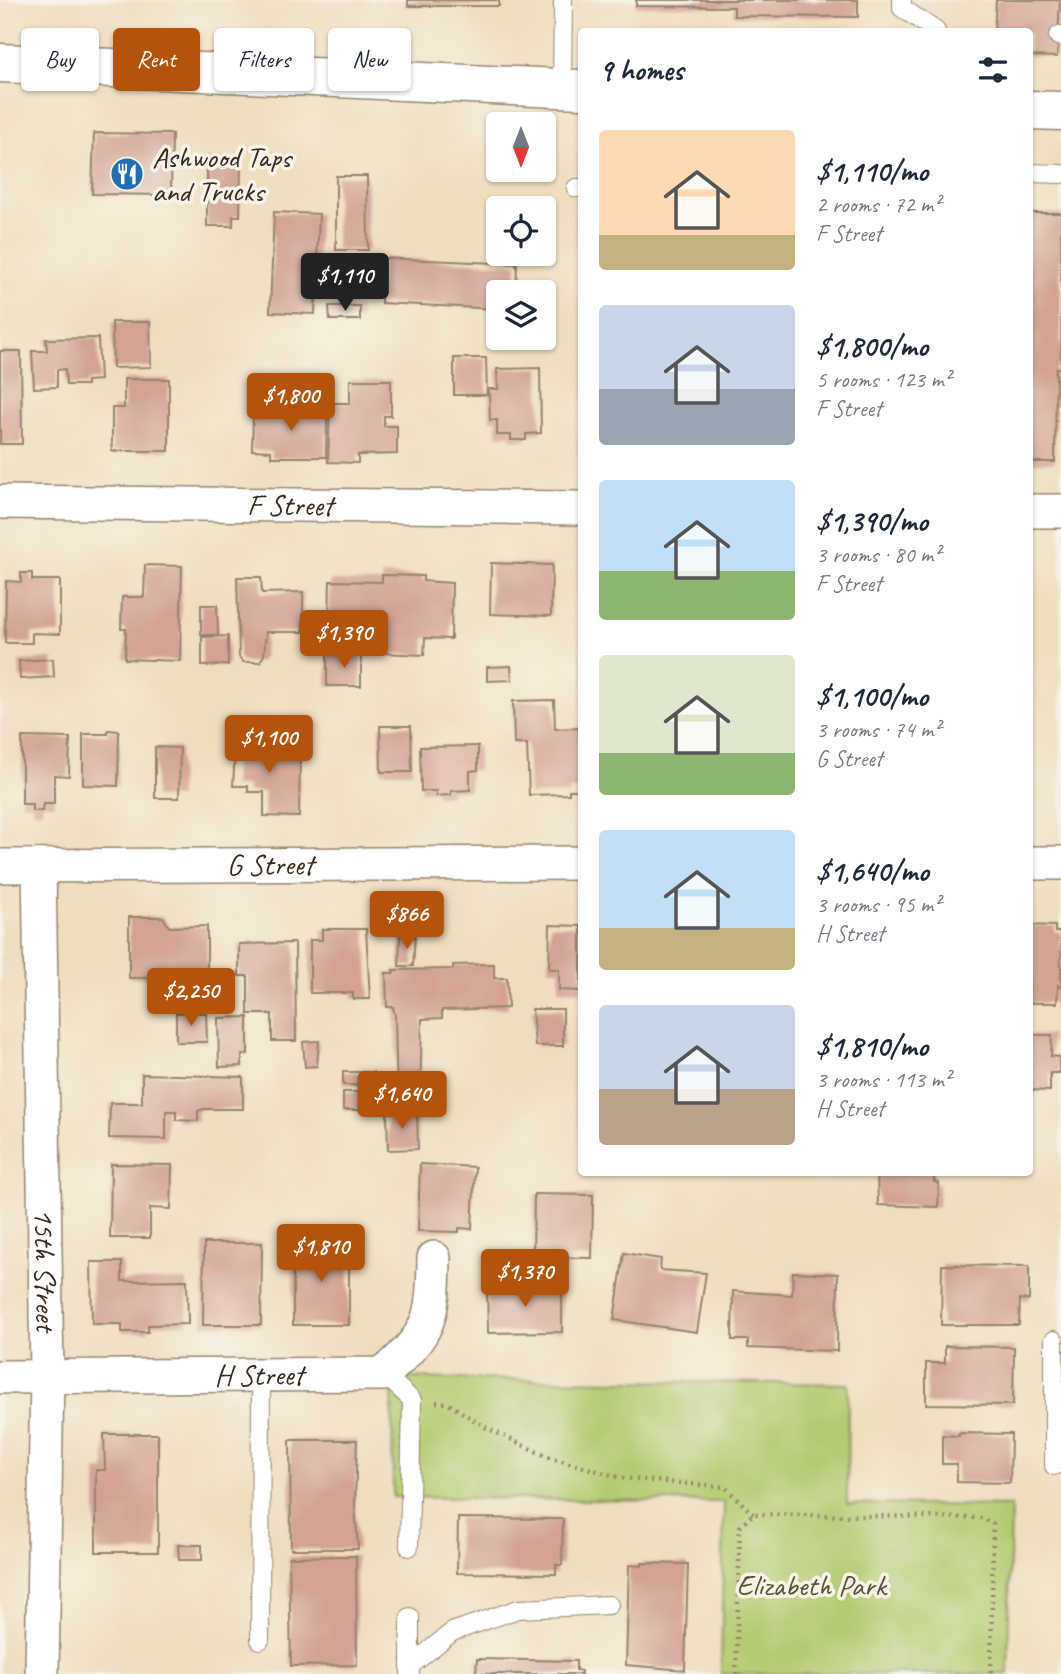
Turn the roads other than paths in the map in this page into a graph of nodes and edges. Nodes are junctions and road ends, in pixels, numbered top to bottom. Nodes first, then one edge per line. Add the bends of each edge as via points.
1 (563, 0) edge
2 (902, 0) edge
3 (933, 28) edge
4 (0, 63) edge
5 (571, 89) edge
6 (1033, 110) edge
7 (1061, 111) edge
8 (1033, 173) edge
9 (1061, 174) edge
10 (0, 502) edge
11 (578, 508) edge
12 (1033, 511) edge
13 (1061, 511) edge
14 (578, 863) edge
15 (1033, 863) edge
16 (1061, 863) edge
17 (0, 866) edge
18 (39, 866) junction
19 (434, 1258) dead end
20 (1054, 1340) dead end
21 (261, 1374) junction
22 (384, 1374) junction
23 (47, 1375) junction
24 (0, 1377) edge
25 (1057, 1402) edge
26 (1054, 1466) dead end
27 (409, 1547) dead end
28 (609, 1605) dead end
29 (410, 1617) dead end
30 (260, 1640) dead end
31 (410, 1670) edge
32 (42, 1674) edge

1 - 5 lane
2 - 3 lane via 902,8
4 - 5 main road
6 - 7 main road
8 - 9 lane
10 - 11 street, F Street
12 - 13 street
14 - 18 street, G Street
15 - 16 street
17 - 18 street, G Street
18 - 23 street, 15th Street
19 - 22 street via 433,1308 415,1345
20 - 25 lane
21 - 22 street, H Street
21 - 23 street, H Street
21 - 30 lane
22 - 27 lane via 412,1400
23 - 24 street, H Street
23 - 32 street, 15th Street
25 - 26 lane
28 - 31 lane via 518,1609 452,1632
29 - 31 lane

